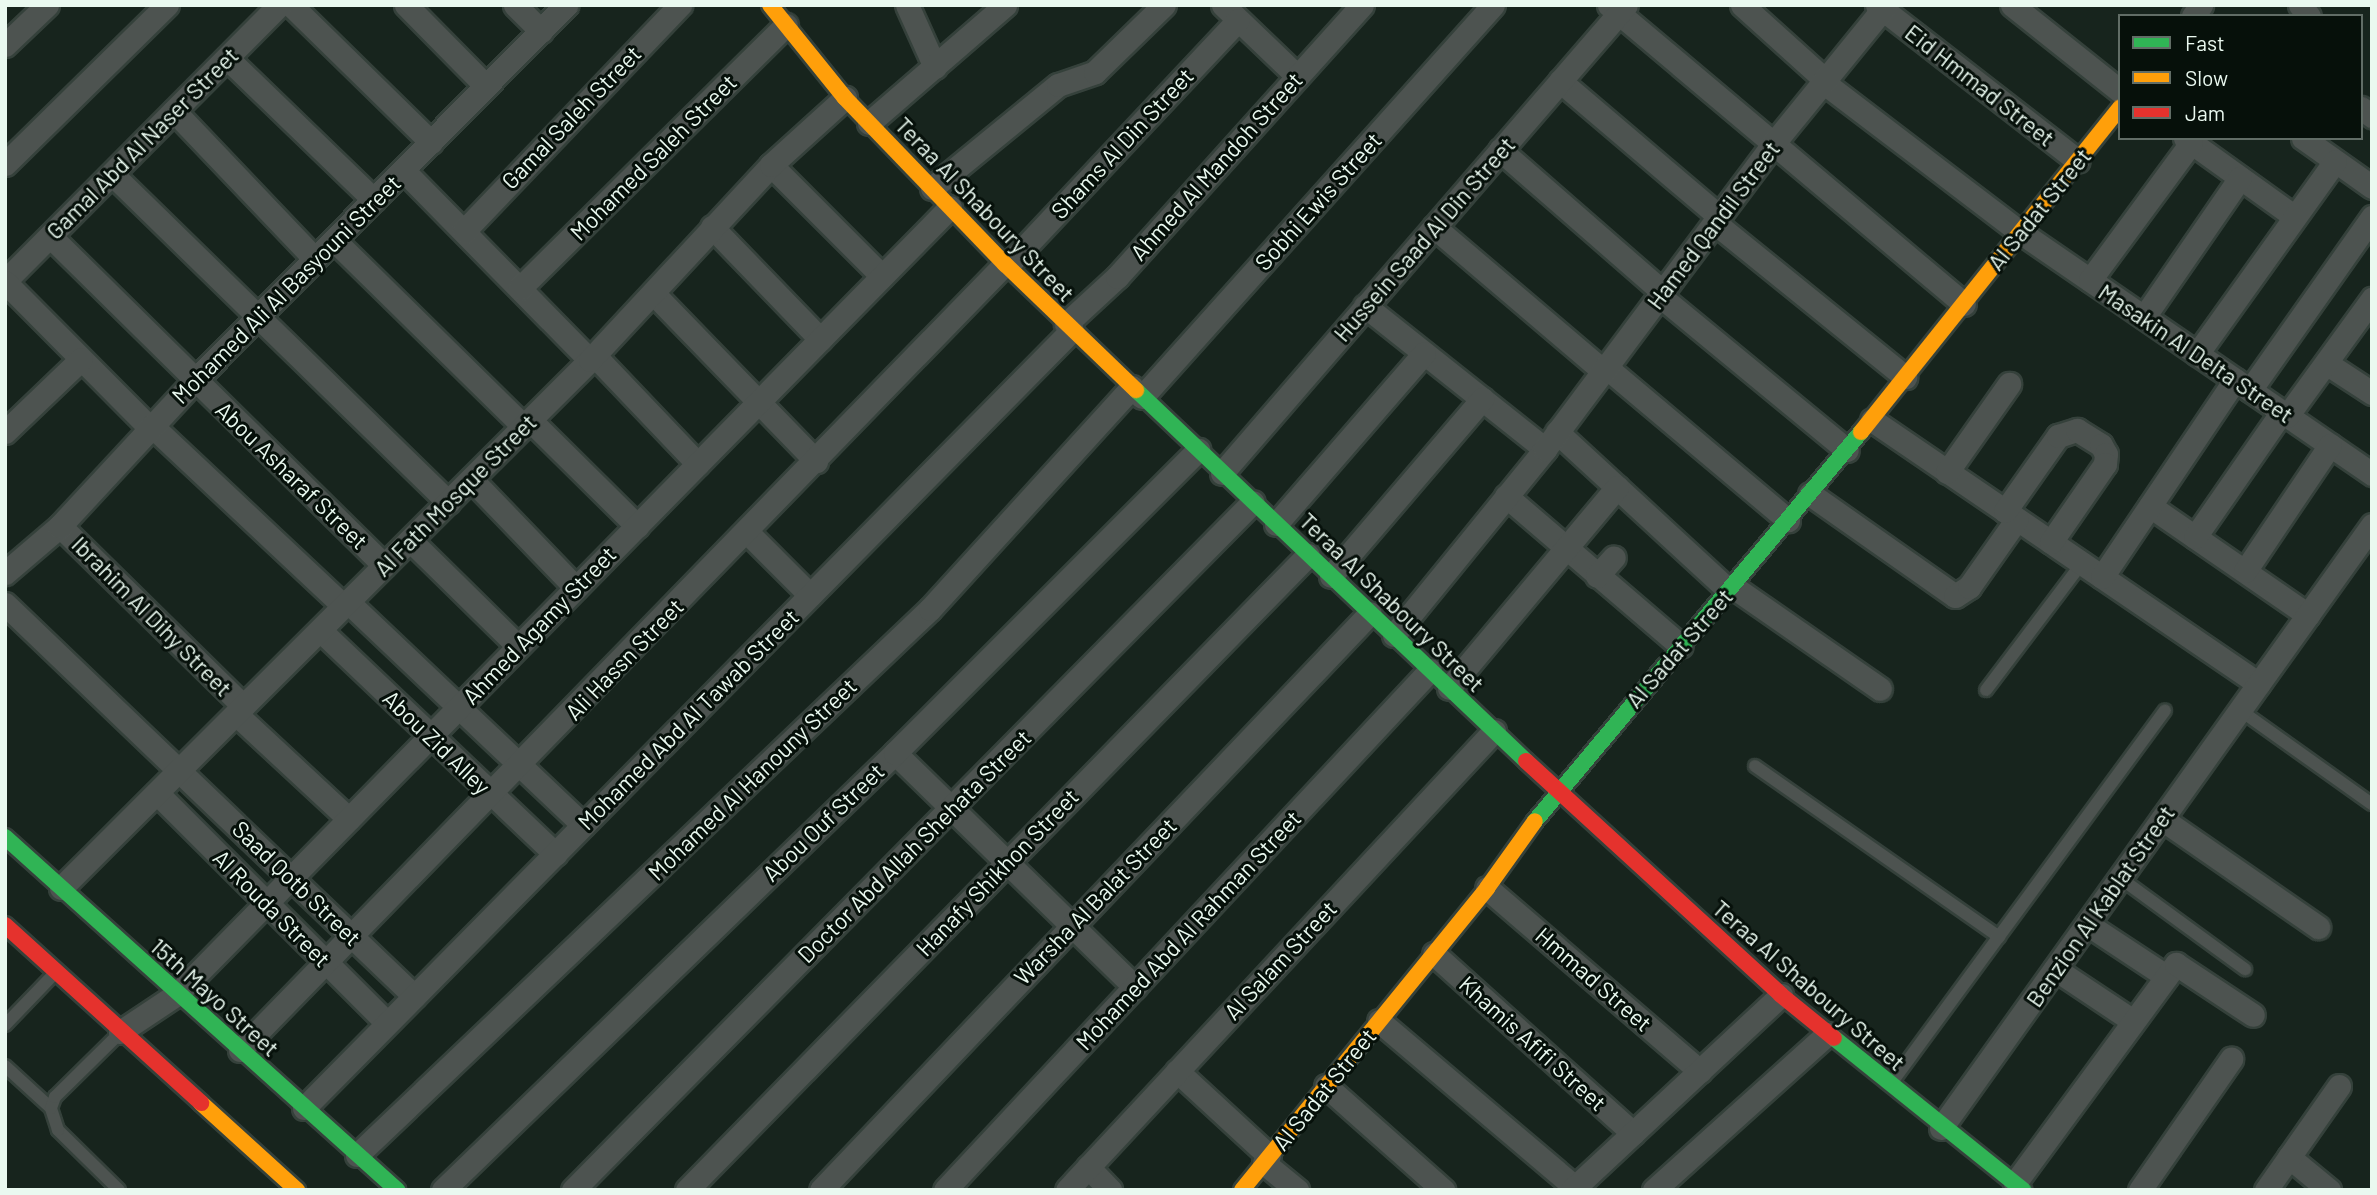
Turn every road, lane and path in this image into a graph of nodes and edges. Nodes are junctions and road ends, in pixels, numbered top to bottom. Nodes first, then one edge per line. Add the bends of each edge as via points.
1 (47, 5) edge
2 (167, 5) edge
3 (279, 5) edge
4 (291, 5) edge
5 (405, 5) edge
6 (515, 5) edge
7 (566, 5) edge
8 (680, 5) edge
9 (770, 5) edge
10 (907, 5) edge
11 (1005, 5) edge
12 (1164, 5) edge
13 (1493, 5) edge
14 (1742, 5) edge
15 (2012, 5) edge
16 (1881, 7) edge
17 (1618, 8) edge
18 (1350, 9) edge
19 (1230, 13) edge
20 (786, 25) junction
21 (541, 31) junction
22 (5, 45) edge
23 (226, 58) junction
24 (935, 67) junction
25 (1297, 76) junction
26 (1560, 81) junction
27 (1824, 81) junction
28 (486, 86) junction
29 (2118, 89) edge
30 (845, 98) junction
31 (174, 111) junction
32 (2118, 111) edge
33 (869, 123) junction
34 (2306, 140) edge
35 (2188, 141) edge
36 (431, 142) junction
37 (1773, 144) junction
38 (1500, 150) junction
39 (2078, 161) junction
40 (2335, 161) junction
41 (5, 164) edge
42 (771, 165) junction
43 (403, 170) junction
44 (112, 173) junction
45 (2240, 178) junction
46 (2372, 187) edge
47 (932, 188) junction
48 (374, 200) junction
49 (950, 207) junction
50 (2372, 216) edge
51 (2295, 217) junction
52 (1718, 220) junction
53 (712, 227) junction
54 (1434, 227) junction
55 (464, 231) junction
56 (2020, 232) junction
57 (50, 236) junction
58 (334, 240) junction
59 (314, 259) junction
60 (1006, 265) junction
61 (882, 276) junction
62 (2090, 280) junction
63 (5, 282) edge
64 (520, 288) junction
65 (654, 294) junction
66 (1662, 294) junction
67 (1964, 304) junction
68 (1365, 306) junction
69 (2368, 311) edge
70 (258, 316) junction
71 (2144, 317) junction
72 (1069, 327) junction
73 (820, 339) junction
74 (1424, 353) junction
75 (2197, 354) junction
76 (593, 358) junction
77 (81, 359) junction
78 (2326, 363) junction
79 (1605, 369) junction
80 (1905, 377) junction
81 (195, 380) junction
82 (2009, 384) dead end
83 (2242, 385) junction
84 (1137, 392) junction
85 (2372, 393) edge
86 (1482, 399) junction
87 (758, 402) junction
88 (2284, 414) junction
89 (1872, 420) junction
90 (527, 423) junction
91 (150, 427) junction
92 (5, 432) edge
93 (1551, 440) junction
94 (2330, 445) junction
95 (1198, 450) junction
96 (1847, 450) junction
97 (816, 461) junction
98 (698, 464) junction
99 (1947, 472) junction
100 (1222, 473) junction
101 (2372, 474) edge
102 (471, 479) junction
103 (1618, 487) junction
104 (1810, 494) junction
105 (1506, 496) junction
106 (449, 502) junction
107 (1253, 502) junction
108 (2150, 506) junction
109 (2011, 515) junction
110 (1788, 520) junction
111 (1276, 524) junction
112 (2372, 525) edge
113 (60, 526) junction
114 (636, 526) junction
115 (747, 532) junction
116 (2195, 537) junction
117 (410, 540) junction
118 (2051, 542) junction
119 (1566, 549) junction
120 (1308, 555) junction
121 (1614, 557) dead end
122 (2082, 563) junction
123 (384, 565) junction
124 (2245, 571) junction
125 (5, 573) edge
126 (1331, 576) junction
127 (1597, 576) junction
128 (2102, 577) junction
129 (576, 588) junction
130 (1730, 588) junction
131 (810, 595) junction
132 (5, 604) edge
133 (346, 604) junction
134 (1370, 613) junction
135 (2308, 615) junction
136 (320, 630) junction
137 (1394, 635) junction
138 (518, 646) junction
139 (1681, 646) junction
140 (1430, 670) junction
141 (2259, 684) junction
142 (1450, 688) junction
143 (1880, 689) dead end
144 (1986, 690) dead end
145 (459, 707) junction
146 (240, 710) junction
147 (2165, 710) dead end
148 (2240, 710) junction
149 (1494, 731) junction
150 (430, 736) junction
151 (895, 753) junction
152 (521, 766) junction
153 (1755, 766) dead end
154 (181, 769) junction
155 (1557, 790) junction
156 (157, 793) junction
157 (493, 795) junction
158 (2372, 804) edge
159 (952, 808) junction
160 (349, 819) junction
161 (2162, 819) junction
162 (583, 825) junction
163 (5, 837) edge
164 (555, 854) junction
165 (1007, 862) junction
166 (292, 877) junction
167 (2120, 878) junction
168 (61, 888) junction
169 (1487, 888) junction
170 (267, 903) junction
171 (2087, 924) junction
172 (1072, 926) junction
173 (2318, 927) dead end
174 (7, 931) edge
175 (353, 936) junction
176 (1998, 937) junction
177 (1434, 954) junction
178 (327, 963) junction
179 (2055, 969) junction
180 (2245, 969) dead end
181 (56, 972) junction
182 (2166, 976) junction
183 (1135, 987) junction
184 (177, 994) junction
185 (414, 996) junction
186 (1781, 996) junction
187 (2253, 1015) dead end
188 (1379, 1021) junction
189 (2133, 1021) junction
190 (387, 1023) junction
191 (5, 1025) edge
192 (120, 1032) junction
193 (1827, 1034) junction
194 (240, 1050) junction
195 (2231, 1059) dead end
196 (5, 1066) edge
197 (1177, 1071) junction
198 (1700, 1071) junction
199 (1889, 1085) junction
200 (1326, 1086) junction
201 (2339, 1086) dead end
202 (51, 1108) junction
203 (304, 1108) junction
204 (1941, 1128) junction
205 (1633, 1133) junction
206 (357, 1155) junction
207 (2289, 1157) junction
208 (1266, 1159) junction
209 (1088, 1167) junction
210 (1579, 1187) edge
211 (2019, 1187) edge
212 (119, 1190) edge
213 (297, 1190) edge
214 (397, 1190) edge
215 (443, 1190) edge
216 (573, 1190) edge
217 (687, 1190) edge
218 (821, 1190) edge
219 (945, 1190) edge
220 (1067, 1190) edge
221 (1111, 1190) edge
222 (1242, 1190) edge
223 (1297, 1190) edge
224 (1443, 1190) edge
225 (1654, 1190) edge
226 (2140, 1190) edge
227 (2266, 1190) edge
228 (2329, 1190) edge

1 - 22 street
2 - 41 street
3 - 23 street, Gamal Abd Al Naser Street
4 - 36 street
5 - 28 street
6 - 21 street
7 - 21 street, Mohamed Ali Al Basyouni Street
8 - 55 street, Gamal Saleh Street
9 - 20 street, Teraa Al Shaboury Street
10 - 24 street
11 - 24 street
12 - 47 street via 1095,72 1058,85
13 - 84 street, Sobhi Ewis Street
14 - 27 street, Masakin Al Delta Street
15 - 29 street
16 - 27 street, Hamed Qandil Street
16 - 39 street, Eid Hmmad Street
17 - 26 street, Hussein Saad Al Din Street
17 - 37 street
18 - 25 street, Ahmed Al Mandoh Street
19 - 25 street
19 - 60 street, Shams Al Din Street
20 - 30 street, Teraa Al Shaboury Street
20 - 64 street, Mohamed Saleh Street
21 - 28 street, Mohamed Ali Al Basyouni Street
23 - 31 street, Gamal Abd Al Naser Street
23 - 48 street
24 - 33 street
25 - 72 street, Ahmed Al Mandoh Street
26 - 38 street, Hussein Saad Al Din Street
26 - 52 street
27 - 37 street, Hamed Qandil Street
27 - 56 street, Masakin Al Delta Street
28 - 36 street, Mohamed Ali Al Basyouni Street
30 - 33 street, Teraa Al Shaboury Street
30 - 42 street, Al Fath Mosque Street
31 - 44 street, Gamal Abd Al Naser Street
31 - 59 street
32 - 39 street, Al Sadat Street
33 - 47 street, Teraa Al Shaboury Street
34 - 40 street
35 - 45 street
35 - 62 street
36 - 43 street, Mohamed Ali Al Basyouni Street
37 - 52 street, Hamed Qandil Street
37 - 67 street
38 - 54 street, Hussein Saad Al Din Street
38 - 66 street
39 - 56 street, Al Sadat Street
40 - 46 street
40 - 51 street
42 - 53 street, Al Fath Mosque Street
42 - 61 street
43 - 48 street, Mohamed Ali Al Basyouni Street
43 - 55 street
44 - 57 street, Gamal Abd Al Naser Street
44 - 70 street
45 - 51 street
45 - 71 street
47 - 49 street, Teraa Al Shaboury Street
48 - 58 street, Mohamed Ali Al Basyouni Street
49 - 60 street, Teraa Al Shaboury Street
49 - 61 street, Ahmed Agamy Street
50 - 83 street
51 - 75 street
52 - 66 street, Hamed Qandil Street
52 - 80 street
53 - 65 street, Al Fath Mosque Street
53 - 73 street
54 - 68 street, Hussein Saad Al Din Street
54 - 79 street
55 - 64 street
56 - 62 street, Masakin Al Delta Street
56 - 67 street, Al Sadat Street
57 - 63 street, Gamal Abd Al Naser Street
57 - 81 street, Abou Asharaf Street
58 - 59 street, Mohamed Ali Al Basyouni Street
58 - 90 street
59 - 70 street, Mohamed Ali Al Basyouni Street
60 - 72 street, Teraa Al Shaboury Street
60 - 97 street, Ali Hassn Street
61 - 73 street, Ahmed Agamy Street
62 - 71 street, Masakin Al Delta Street
63 - 77 street
64 - 76 street
65 - 76 street, Al Fath Mosque Street
65 - 87 street
66 - 79 street, Hamed Qandil Street
66 - 96 street
67 - 80 street, Al Sadat Street
68 - 74 street
68 - 100 street, Hussein Saad Al Din Street
69 - 78 street
70 - 81 street, Mohamed Ali Al Basyouni Street
70 - 106 street
71 - 75 street, Masakin Al Delta Street
72 - 84 street, Teraa Al Shaboury Street
72 - 131 street, Mohamed Abd Al Tawab Street
73 - 87 street, Ahmed Agamy Street
74 - 86 street
74 - 111 street
75 - 83 street, Masakin Al Delta Street
76 - 90 street, Al Fath Mosque Street
76 - 98 street
77 - 91 street
77 - 92 street
78 - 85 street
78 - 88 street
79 - 93 street, Hamed Qandil Street
79 - 110 street
80 - 89 street, Al Sadat Street
81 - 91 street, Mohamed Ali Al Basyouni Street
81 - 123 street, Abou Asharaf Street
82 - 99 street
83 - 88 street, Masakin Al Delta Street
83 - 108 street
84 - 95 street, Teraa Al Shaboury Street
84 - 206 street, Mohamed Al Hanouny Street via 930,609
86 - 93 street
86 - 126 street
87 - 97 street
87 - 98 street, Ahmed Agamy Street
88 - 94 street, Masakin Al Delta Street
88 - 116 street
89 - 96 street, Al Sadat Street
89 - 99 street
90 - 102 street, Al Fath Mosque Street
90 - 114 street
91 - 113 street, Mohamed Ali Al Basyouni Street
91 - 133 street
93 - 103 street
93 - 105 street, Hamed Qandil Street
94 - 101 street, Masakin Al Delta Street
94 - 124 street
95 - 100 street, Teraa Al Shaboury Street
95 - 151 street, Abou Ouf Street
96 - 104 street, Al Sadat Street
97 - 115 street, Ali Hassn Street
98 - 114 street, Ahmed Agamy Street
99 - 109 street
100 - 107 street, Teraa Al Shaboury Street
102 - 106 street, Al Fath Mosque Street
102 - 129 street
103 - 119 street
103 - 130 street
104 - 109 street via 1947,592 1963,594
104 - 110 street, Al Sadat Street
105 - 119 street
105 - 137 street, Hamed Qandil Street
106 - 117 street, Al Fath Mosque Street
107 - 111 street, Teraa Al Shaboury Street
107 - 159 street, Doctor Abd Allah Shehata Street
108 - 116 street
108 - 128 street
109 - 118 street
109 - 118 street via 2052,443 2067,431 2077,430 2106,454 2101,472
110 - 130 street, Al Sadat Street
111 - 120 street, Teraa Al Shaboury Street
112 - 135 street, Benzion Al Kablat Street
113 - 125 street, Mohamed Ali Al Basyouni Street
113 - 146 street, Ibrahim Al Dihy Street
114 - 129 street, Ahmed Agamy Street
115 - 131 street
115 - 152 street, Ali Hassn Street
116 - 124 street
117 - 123 street, Al Fath Mosque Street
117 - 138 street
118 - 122 street
119 - 127 street
119 - 142 street
120 - 126 street, Teraa Al Shaboury Street
120 - 165 street, Hanafy Shikhon Street
121 - 127 street
122 - 128 street
122 - 144 lane
123 - 133 street, Al Fath Mosque Street
124 - 135 street
126 - 134 street, Teraa Al Shaboury Street
127 - 139 street
128 - 141 street
129 - 138 street, Ahmed Agamy Street
130 - 139 street, Al Sadat Street
130 - 143 street
131 - 162 street, Mohamed Abd Al Tawab Street
132 - 154 street, Saad Qotb Street
133 - 136 street, Al Fath Mosque Street
133 - 145 street
134 - 137 street, Teraa Al Shaboury Street
134 - 172 street, Warsha Al Balat Street
135 - 141 street, Benzion Al Kablat Street
136 - 146 street, Al Fath Mosque Street
136 - 150 street, Abou Zid Alley
137 - 140 street, Teraa Al Shaboury Street
138 - 145 street, Ahmed Agamy Street
139 - 155 street, Al Sadat Street
140 - 142 street, Teraa Al Shaboury Street
140 - 183 street, Mohamed Abd Al Rahman Street
141 - 148 street, Benzion Al Kablat Street
142 - 149 street, Teraa Al Shaboury Street
145 - 150 street, Ahmed Agamy Street
145 - 152 street
146 - 154 street, Al Fath Mosque Street
146 - 160 street, Ibrahim Al Dihy Street
147 - 176 lane
148 - 158 lane
148 - 161 street, Benzion Al Kablat Street
149 - 155 street, Teraa Al Shaboury Street
149 - 197 street, Al Salam Street
150 - 157 street, Abou Zid Alley
150 - 160 street, Ahmed Agamy Street
151 - 159 street
151 - 215 street, Abou Ouf Street
152 - 157 street, Ali Hassn Street
152 - 162 street
153 - 176 lane
154 - 156 street, Al Fath Mosque Street
154 - 166 street, Saad Qotb Street
155 - 169 street, Al Sadat Street
155 - 186 street, Teraa Al Shaboury Street
156 - 168 street, Al Fath Mosque Street
156 - 170 street, Al Rouda Street
157 - 164 street, Abou Zid Alley
157 - 175 street, Ali Hassn Street
159 - 165 street
159 - 216 street, Doctor Abd Allah Shehata Street
160 - 166 street, Ahmed Agamy Street
161 - 167 street, Benzion Al Kablat Street
161 - 173 street
162 - 164 street, Mohamed Abd Al Tawab Street
163 - 168 street, 15th Mayo Street
164 - 185 street, Mohamed Abd Al Tawab Street
165 - 172 street
165 - 217 street, Hanafy Shikhon Street
166 - 170 street, Ahmed Agamy Street
166 - 175 street, Saad Qotb Street
167 - 171 street, Benzion Al Kablat Street
167 - 180 lane
168 - 184 street, 15th Mayo Street
169 - 177 street, Al Sadat Street
169 - 198 street, Hmmad Street
170 - 178 street, Al Rouda Street
170 - 184 street, Ahmed Agamy Street
171 - 179 street, Benzion Al Kablat Street
171 - 182 street
172 - 183 street
172 - 218 street, Warsha Al Balat Street
174 - 181 street
175 - 178 street, Ali Hassn Street
175 - 185 street, Saad Qotb Street
176 - 199 lane
177 - 188 street, Al Sadat Street
177 - 205 street, Khamis Afifi Street
178 - 190 street, Al Rouda Street
178 - 194 street, Ali Hassn Street
179 - 189 street
179 - 204 street, Benzion Al Kablat Street
181 - 191 lane
181 - 192 street
182 - 187 street via 2179,963
182 - 189 street
183 - 219 street, Mohamed Abd Al Rahman Street
184 - 192 street, Ahmed Agamy Street
184 - 194 street, 15th Mayo Street
185 - 190 street, Mohamed Abd Al Tawab Street
186 - 193 street, Teraa Al Shaboury Street
186 - 198 street
188 - 200 street, Al Sadat Street
188 - 210 street
189 - 211 street
190 - 203 street, Mohamed Abd Al Tawab Street
192 - 202 lane via 55,1097
192 - 213 street
193 - 199 street, Teraa Al Shaboury Street
193 - 225 street
194 - 203 street, 15th Mayo Street
195 - 226 street
196 - 202 lane
197 - 208 street
197 - 209 street, Al Salam Street
198 - 205 street
199 - 204 street, Teraa Al Shaboury Street
200 - 208 street, Al Sadat Street
200 - 224 street
201 - 207 street
202 - 212 lane via 58,1130
203 - 206 street, 15th Mayo Street
204 - 211 street, Teraa Al Shaboury Street
205 - 210 street
206 - 214 street, 15th Mayo Street
207 - 227 street
207 - 228 street
208 - 222 street, Al Sadat Street
208 - 223 street
209 - 220 street, Al Salam Street
209 - 221 street

